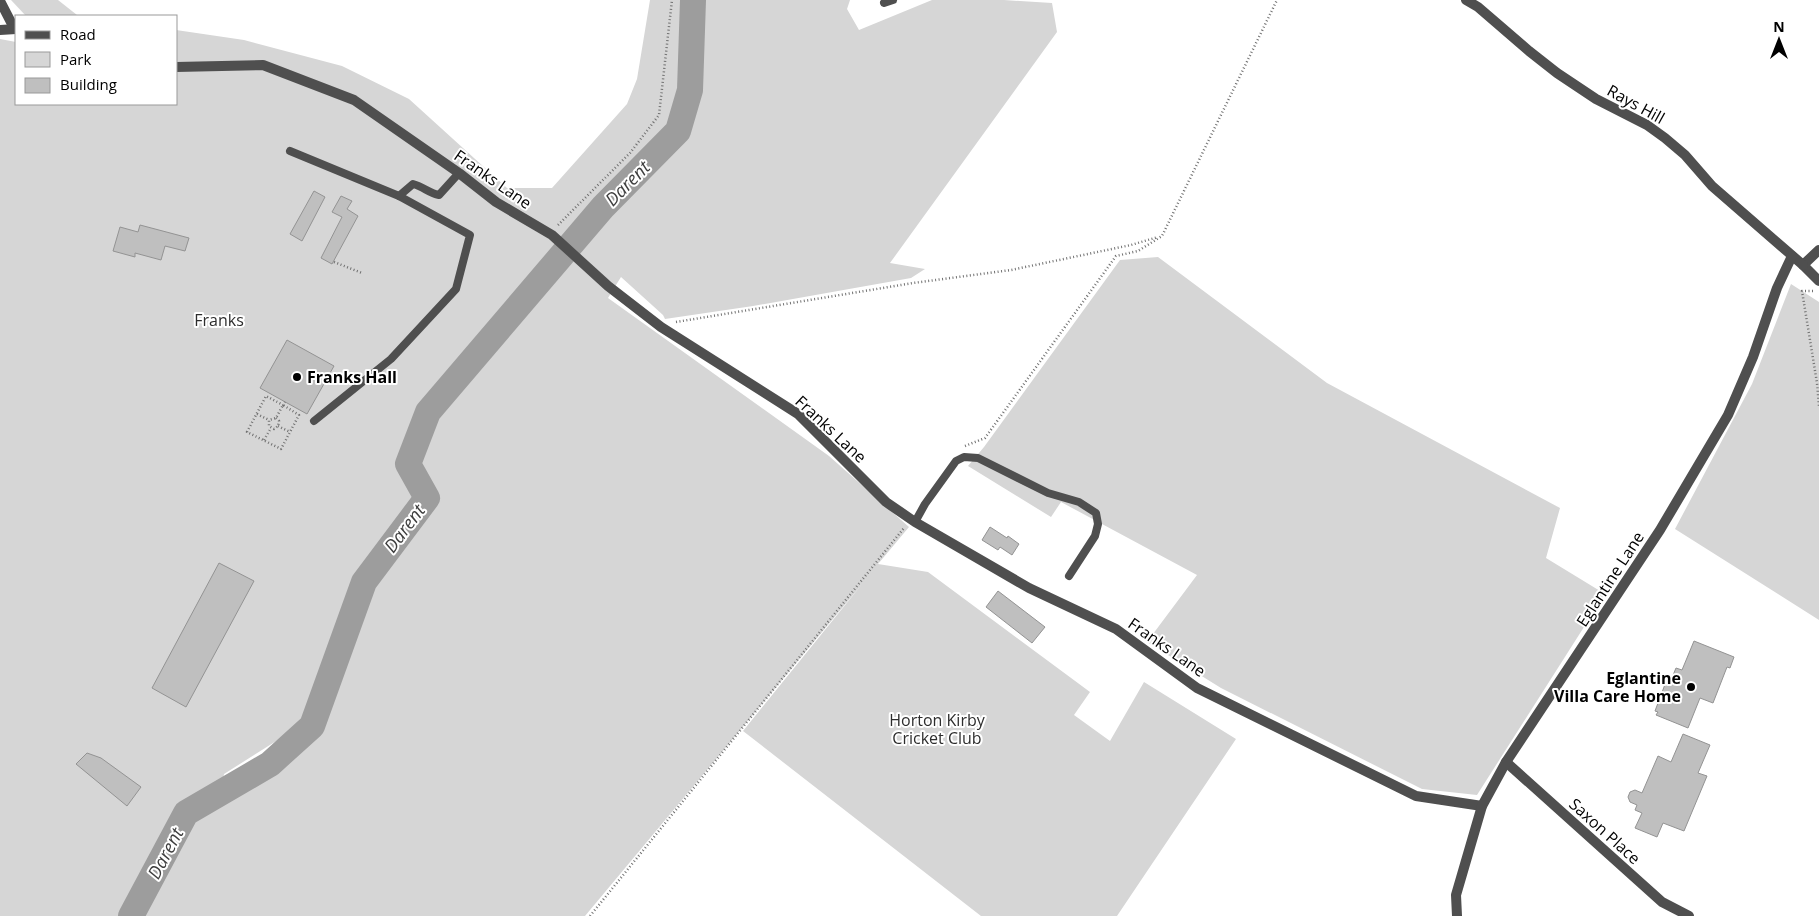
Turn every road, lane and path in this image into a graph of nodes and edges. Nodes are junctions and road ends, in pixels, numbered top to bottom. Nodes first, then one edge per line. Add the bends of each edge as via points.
1 (672, 0) edge
2 (892, 0) edge
3 (1278, 0) edge
4 (1466, 0) edge
5 (0, 1) edge
6 (884, 3) dead end
7 (15, 29) edge
8 (0, 30) edge
9 (178, 67) edge
10 (290, 150) dead end
11 (459, 174) junction
12 (399, 196) junction
13 (552, 235) junction
14 (1162, 236) junction
15 (1819, 250) edge
16 (1792, 256) junction
17 (334, 262) dead end
18 (1803, 265) junction
19 (362, 273) dead end
20 (1819, 281) edge
21 (1802, 291) dead end
22 (660, 327) junction
23 (285, 402) dead end
24 (283, 406) junction
25 (1819, 406) edge
26 (256, 414) junction
27 (276, 418) junction
28 (269, 420) junction
29 (314, 421) dead end
30 (278, 426) junction
31 (271, 428) junction
32 (290, 432) junction
33 (264, 440) junction
34 (960, 453) dead end
35 (913, 521) junction
36 (1069, 576) dead end
37 (1506, 762) junction
38 (1482, 806) junction
39 (590, 916) edge
40 (1457, 916) edge
41 (1689, 916) edge

1 - 13 path via 660,115 630,153 557,226
2 - 6 lane
3 - 14 path
4 - 16 street, Rays Hill via 1557,73 1665,138 1712,186
5 - 7 street
7 - 8 street
9 - 11 street, Franks Lane via 263,64 354,100
10 - 12 lane
11 - 12 lane via 439,195 412,184
11 - 13 street, Franks Lane via 496,202
12 - 29 lane via 470,235 456,289 391,359
13 - 22 street, Franks Lane via 608,286
14 - 22 path via 1011,270 913,283 668,323
14 - 34 path via 1138,251 1116,256 985,438 965,446
15 - 18 street
16 - 18 street, Rays Hill
16 - 37 street, Eglantine Lane via 1728,414 1660,530
17 - 19 path
18 - 20 street, Rays Hill
21 - 25 path
22 - 35 street, Franks Lane via 798,414 886,502
23 - 24 path
24 - 26 path via 266,396
24 - 27 path
24 - 32 path via 299,415
26 - 28 path
26 - 33 path via 247,432
27 - 28 path
27 - 30 path
28 - 31 path
30 - 31 path
30 - 32 path
31 - 33 path
32 - 33 path via 280,449
35 - 36 lane via 956,461 964,457 978,458 1048,493 1079,502 1096,513 1095,536
35 - 38 street, Franks Lane via 1029,588 1116,629 1197,688 1416,796
35 - 39 path
37 - 38 street, Eglantine Lane
37 - 41 street, Saxon Place via 1662,902
38 - 40 street, Eglantine Lane via 1456,895

